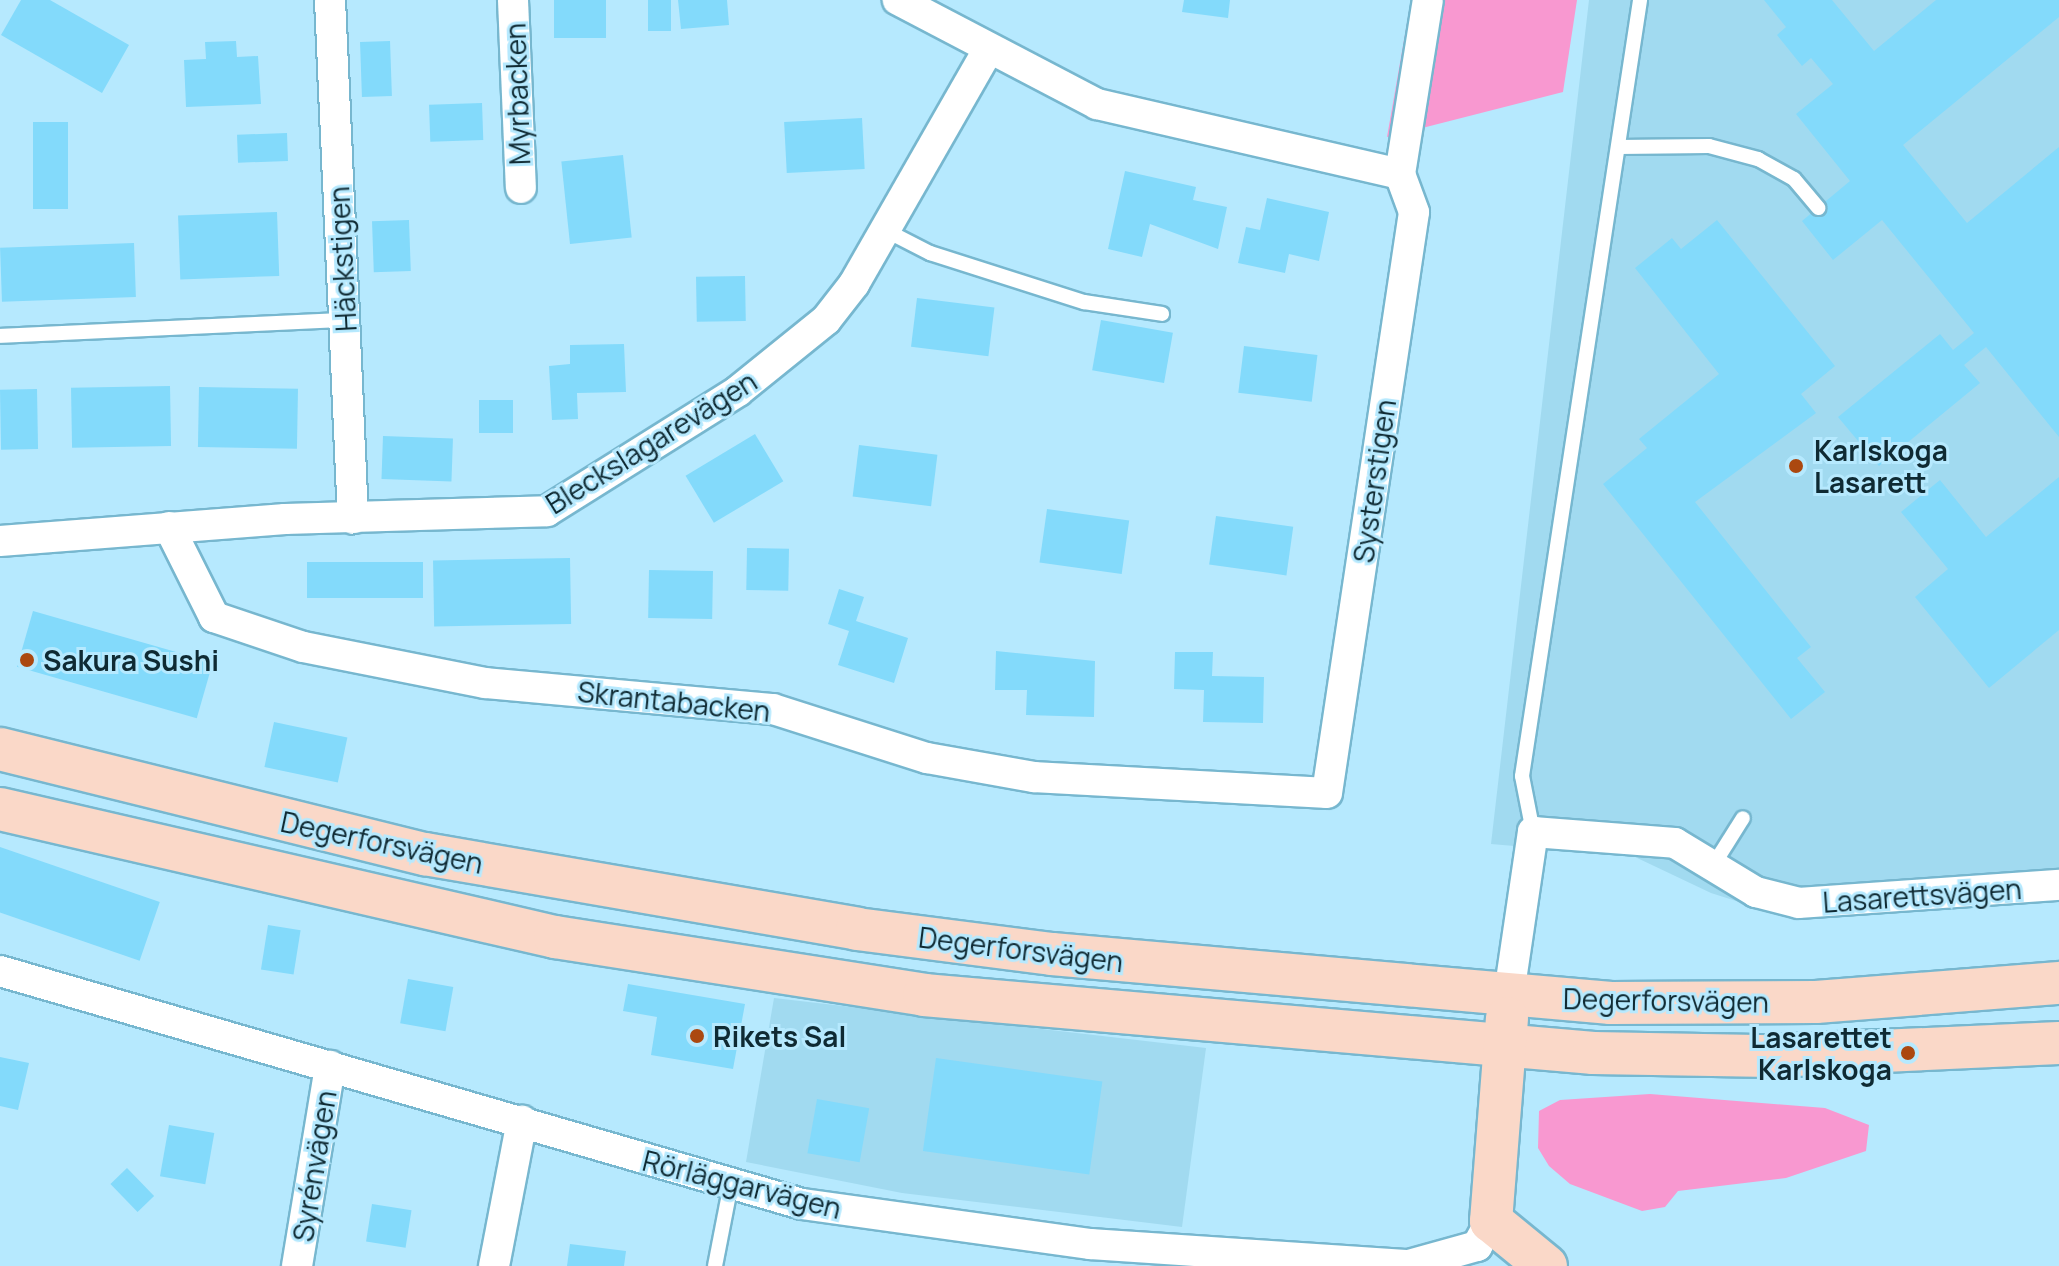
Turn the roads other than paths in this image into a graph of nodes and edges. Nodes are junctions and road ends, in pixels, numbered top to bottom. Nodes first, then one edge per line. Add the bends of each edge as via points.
1 (330, 0) edge
2 (513, 0) edge
3 (898, 0) edge
4 (1428, 0) edge
5 (1640, 0) edge
6 (988, 50) junction
7 (1618, 147) junction
8 (1400, 174) junction
9 (521, 188) dead end
10 (1818, 208) dead end
11 (885, 230) junction
12 (1162, 314) dead end
13 (345, 320) junction
14 (0, 336) edge
15 (353, 518) junction
16 (169, 527) junction
17 (0, 541) edge
18 (0, 749) edge
19 (1328, 789) joint
20 (0, 809) edge
21 (1743, 818) dead end
22 (1533, 832) junction
23 (1714, 864) junction
24 (2059, 885) edge
25 (0, 971) edge
26 (2059, 983) edge
27 (1509, 994) junction
28 (2059, 1043) edge
29 (1505, 1046) junction
30 (330, 1066) junction
31 (522, 1121) junction
32 (731, 1184) junction
33 (1491, 1221) junction
34 (1212, 1260) edge
35 (297, 1266) edge
36 (494, 1266) edge
37 (715, 1266) edge
38 (1546, 1266) edge

1 - 13 street, Häckstigen
2 - 9 street, Myrbacken
3 - 6 street
4 - 8 street, Systerstigen
5 - 7 lane
6 - 8 street via 1131,115
6 - 11 street, Bleckslagarevägen
7 - 10 lane via 1709,146 1758,159 1794,179
7 - 22 lane via 1522,776
8 - 19 street, Systerstigen via 1414,212
11 - 12 lane via 930,253 1084,302
11 - 15 street, Bleckslagarevägen via 854,284 788,355 570,498 510,517
13 - 14 lane
13 - 15 street, Häckstigen
15 - 16 street, Bleckslagarevägen
16 - 17 street, Bleckslagarevägen
16 - 19 street, Skrantabacken via 214,617 303,647 485,683 773,709 927,758 1034,777
18 - 27 main road, Degerforsvägen via 425,854 857,929 1292,979
20 - 29 main road, Degerforsvägen via 279,878 702,962 1032,1007
21 - 23 lane
22 - 23 street, Lasarettsvägen via 1675,843
22 - 27 street
23 - 24 street, Lasarettsvägen via 1756,892 1799,903
25 - 30 street, Rörläggarvägen
26 - 27 main road, Degerforsvägen via 1816,1002 1611,1003
27 - 29 main road
28 - 29 main road, Degerforsvägen via 1772,1056
29 - 33 main road
30 - 31 street, Rörläggarvägen
30 - 35 street, Syrénvägen
31 - 32 street, Rörläggarvägen
31 - 36 street
32 - 34 street, Rörläggarvägen via 905,1221
32 - 37 lane
33 - 34 street, Rörläggarvägen via 1477,1246 1409,1265
33 - 38 main road

